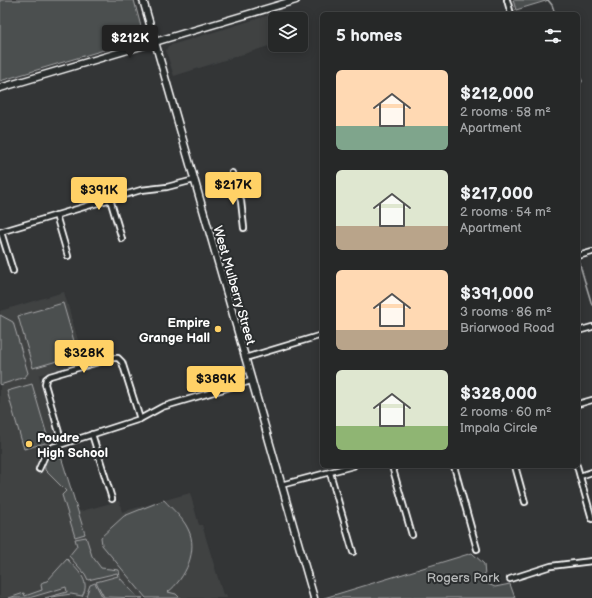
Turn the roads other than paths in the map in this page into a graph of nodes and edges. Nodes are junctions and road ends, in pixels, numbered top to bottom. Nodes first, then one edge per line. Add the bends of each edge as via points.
1 (143, 0) edge
2 (296, 0) edge
3 (507, 0) edge
4 (510, 12) edge
5 (156, 42) junction
6 (0, 88) edge
7 (232, 173) dead end
8 (194, 180) junction
9 (110, 200) junction
10 (56, 215) junction
11 (244, 228) dead end
12 (1, 232) edge
13 (122, 239) dead end
14 (592, 252) edge
15 (580, 255) edge
16 (68, 256) dead end
17 (13, 271) dead end
18 (592, 327) edge
19 (580, 330) edge
20 (320, 336) edge
21 (245, 358) junction
22 (251, 381) junction
23 (592, 400) edge
24 (580, 403) edge
25 (140, 419) junction
26 (92, 434) junction
27 (62, 443) junction
28 (346, 468) edge
29 (393, 468) edge
30 (455, 468) edge
31 (516, 468) edge
32 (578, 468) edge
33 (39, 469) dead end
34 (592, 472) edge
35 (330, 473) junction
36 (580, 476) junction
37 (281, 485) junction
38 (112, 499) dead end
39 (525, 502) dead end
40 (592, 519) edge
41 (412, 535) dead end
42 (477, 549) dead end
43 (353, 552) dead end
44 (592, 561) edge
45 (510, 579) dead end
46 (314, 598) edge

1 - 5 main road, West Mulberry Street
2 - 5 main road
3 - 4 street
5 - 6 main road
5 - 8 main road, West Mulberry Street
7 - 11 street via 241,201
8 - 9 street via 141,190
8 - 21 main road, West Mulberry Street
9 - 10 street
9 - 13 street
10 - 12 street
10 - 16 street
12 - 17 street
14 - 15 street
18 - 19 street
20 - 21 street
21 - 22 main road, West Mulberry Street
22 - 25 street via 162,407
22 - 37 main road, West Mulberry Street
23 - 24 street
25 - 26 street
25 - 27 street via 122,362 118,358 50,376 45,384
26 - 27 street
26 - 38 street
27 - 33 street via 47,451
28 - 35 street
29 - 41 street
30 - 42 street
31 - 39 street
32 - 36 street
34 - 36 street
35 - 37 street
35 - 43 street
36 - 40 street
37 - 46 main road, West Mulberry Street
44 - 45 street via 560,564

